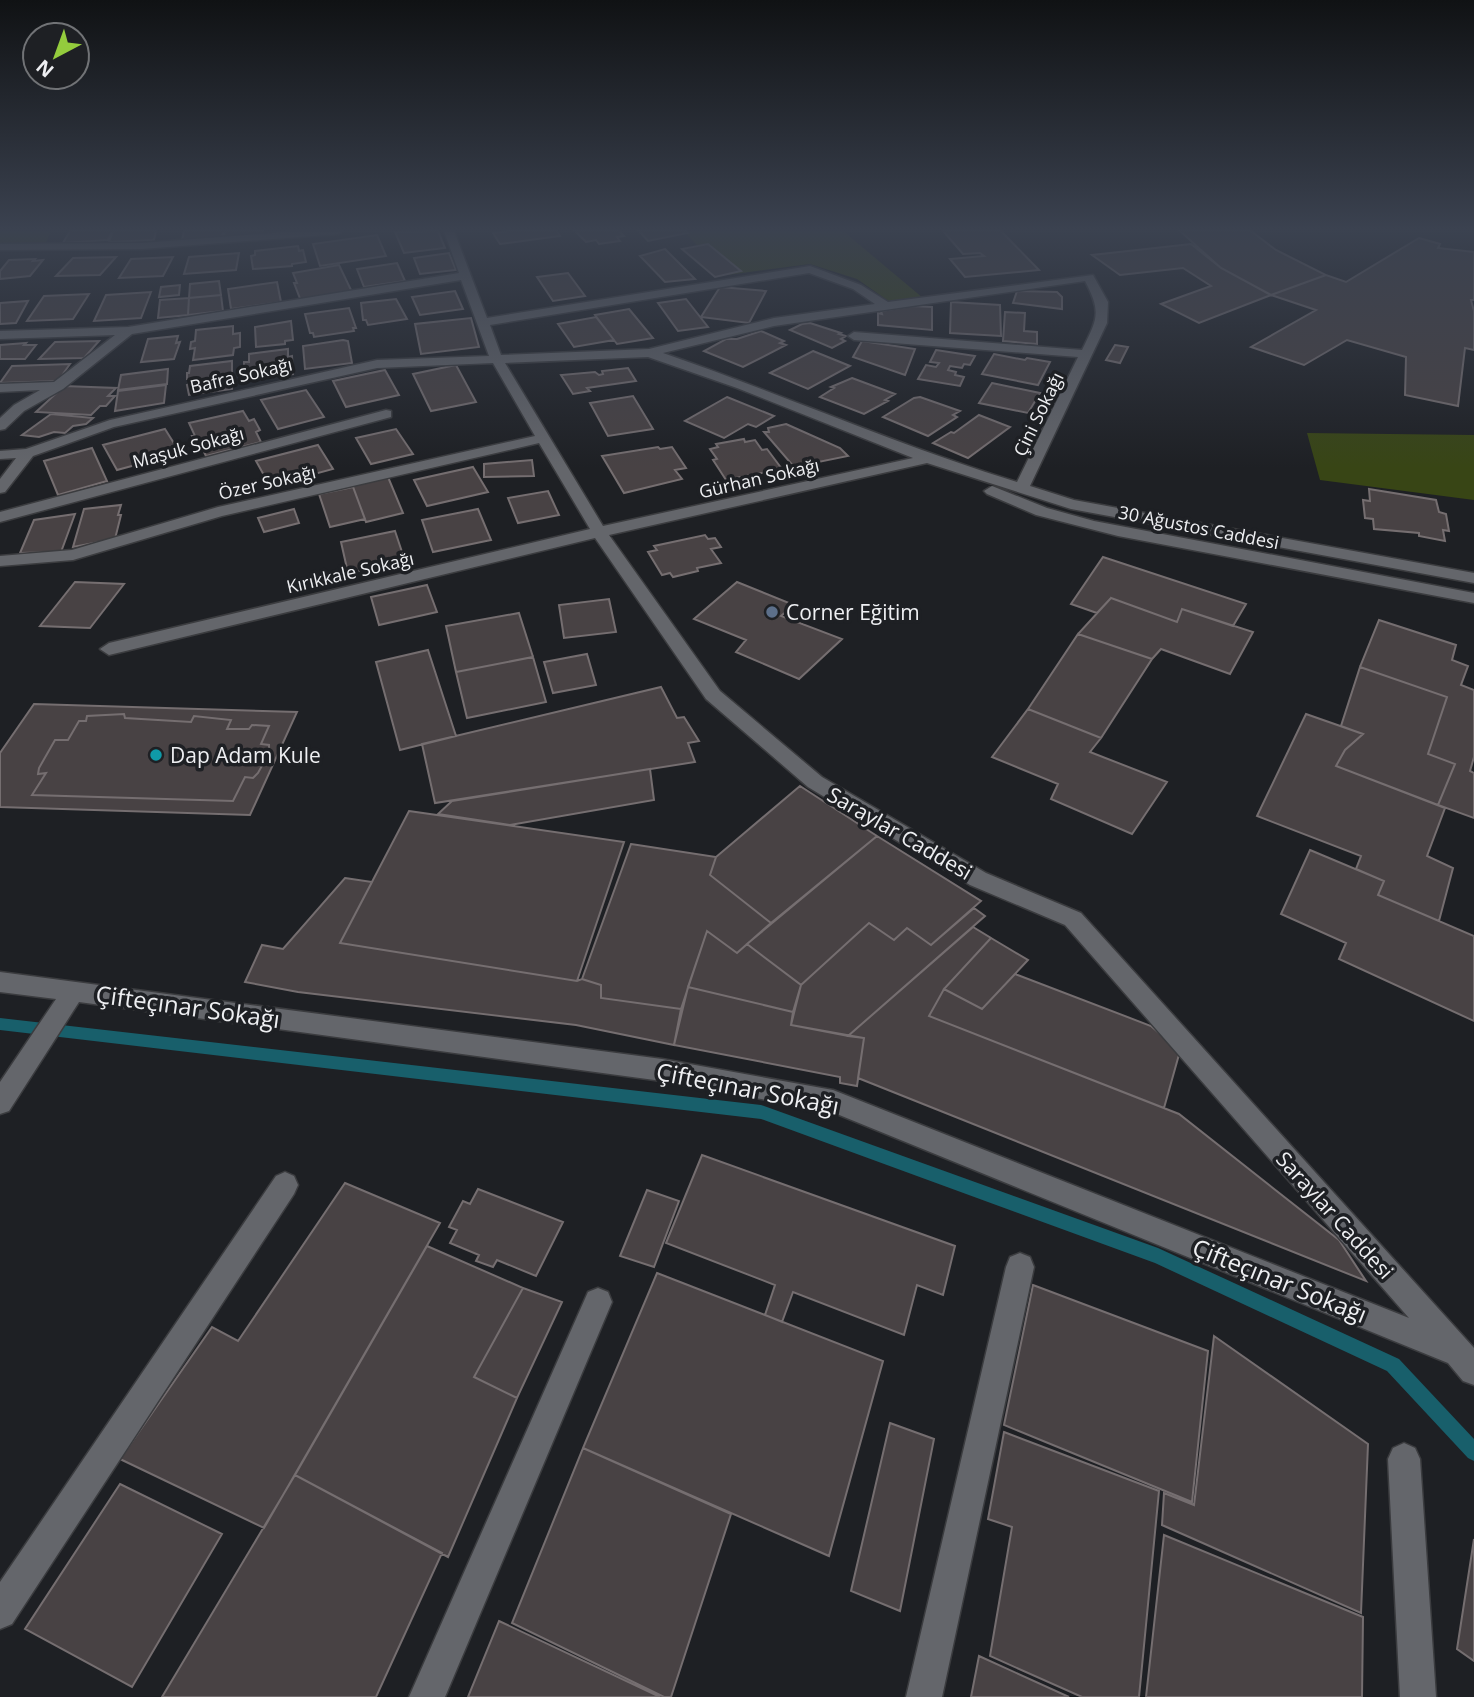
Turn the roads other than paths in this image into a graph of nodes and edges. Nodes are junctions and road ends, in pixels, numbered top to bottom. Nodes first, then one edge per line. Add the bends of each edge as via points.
1 (255, 310) edge
2 (479, 310) edge
3 (557, 310) edge
4 (845, 310) edge
5 (1102, 310) edge
6 (484, 322) junction
7 (128, 331) junction
8 (0, 335) edge
9 (854, 336) dead end
10 (649, 354) junction
11 (1087, 354) junction
12 (496, 358) junction
13 (58, 386) junction
14 (0, 388) edge
15 (386, 414) dead end
16 (0, 426) edge
17 (544, 439) junction
18 (28, 453) junction
19 (0, 455) edge
20 (928, 459) junction
21 (0, 489) edge
22 (1021, 489) junction
23 (0, 517) edge
24 (599, 532) junction
25 (0, 561) edge
26 (1474, 578) edge
27 (1474, 598) edge
28 (109, 649) dead end
29 (0, 982) edge
30 (74, 990) junction
31 (0, 1103) edge
32 (285, 1185) dead end
33 (1020, 1267) dead end
34 (598, 1302) dead end
35 (1465, 1361) edge
36 (1404, 1459) dead end
37 (0, 1612) edge
38 (427, 1697) edge
39 (924, 1697) edge
40 (1418, 1697) edge

1 - 7 street
2 - 6 street, Saraylar Caddesi
3 - 6 street
4 - 10 street via 774,322
5 - 11 street, Çini Sokağı
6 - 12 street, Saraylar Caddesi
7 - 8 street
7 - 13 street
9 - 11 street
10 - 12 street, 30 Ağustos Caddesi
10 - 20 street, 30 Ağustos Caddesi via 742,385
11 - 22 street, Çini Sokağı
12 - 17 street, Saraylar Caddesi
12 - 18 street, Bafra Sokağı via 377,364 110,424
13 - 14 street
13 - 16 street via 19,408
15 - 23 street, Maşuk Sokağı
17 - 24 street, Saraylar Caddesi
17 - 25 street, Özer Sokağı via 218,512 73,555
18 - 19 street, Bafra Sokağı
18 - 21 street
20 - 22 street, 30 Ağustos Caddesi
20 - 24 street, Gürhan Sokağı
20 - 27 street, 30 Ağustos Caddesi via 1017,504 1078,523
22 - 26 street, 30 Ağustos Caddesi via 1071,505
24 - 28 street, Kırıkkale Sokağı
24 - 35 street, Saraylar Caddesi via 713,695 815,782 978,878 1073,919
29 - 30 street, Çifteçınar Sokağı
30 - 31 street
30 - 35 street, Çifteçınar Sokağı via 662,1070 833,1101
32 - 37 street
33 - 39 street
34 - 38 street
36 - 40 street

